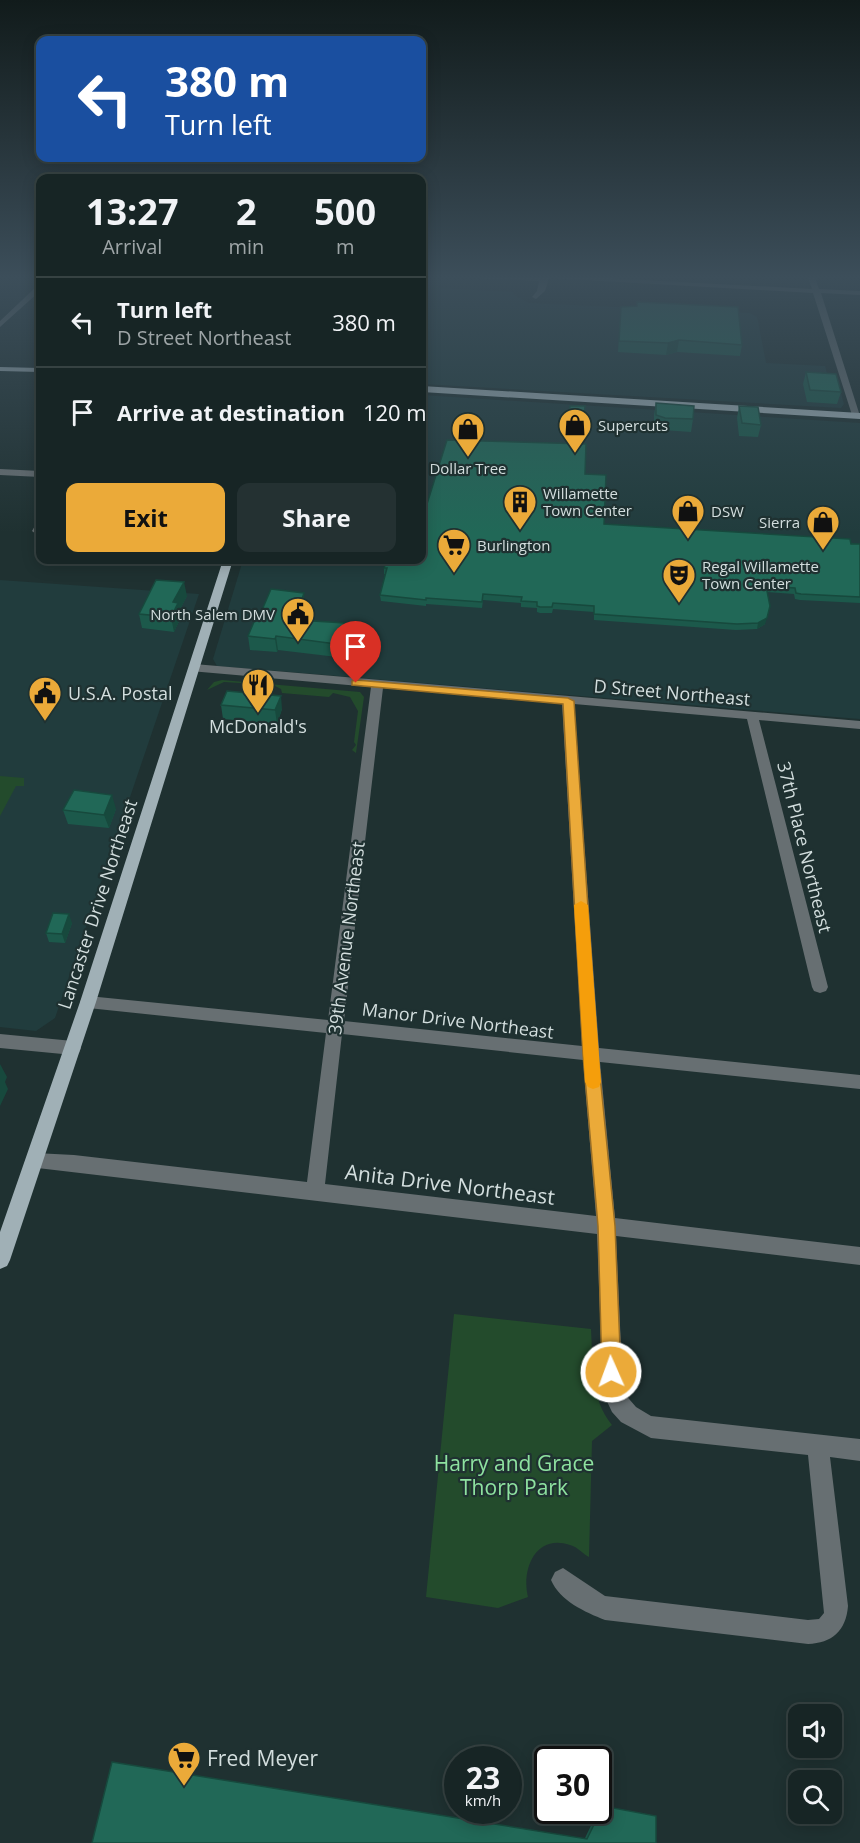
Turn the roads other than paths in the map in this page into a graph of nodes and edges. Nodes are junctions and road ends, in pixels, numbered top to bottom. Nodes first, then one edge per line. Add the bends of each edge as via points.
1 (840, 361) edge
2 (0, 369) edge
3 (36, 370) edge
4 (426, 390) edge
5 (858, 416) edge
6 (0, 472) edge
7 (36, 474) edge
8 (227, 564) edge
9 (194, 668) junction
10 (377, 685) junction
11 (568, 701) junction
12 (752, 716) junction
13 (860, 725) edge
14 (820, 987) dead end
15 (88, 1002) junction
16 (335, 1025) junction
17 (0, 1041) edge
18 (72, 1048) junction
19 (591, 1055) junction
20 (860, 1082) edge
21 (35, 1161) junction
22 (315, 1191) junction
23 (606, 1226) junction
24 (860, 1256) edge
25 (0, 1260) edge
26 (818, 1445) junction
27 (860, 1450) edge
28 (563, 1580) dead end

1 - 5 street
2 - 3 main road
4 - 5 main road
6 - 7 street
8 - 9 main road, Lancaster Drive Northeast
9 - 10 street, D Street Northeast
9 - 15 main road, Lancaster Drive Northeast
10 - 11 street, D Street Northeast
10 - 16 street, 39th Avenue Northeast
11 - 12 street, D Street Northeast
11 - 19 street
12 - 13 street, D Street Northeast
12 - 14 street, 37th Place Northeast
15 - 16 street, Manor Drive Northeast
15 - 18 main road, Lancaster Drive Northeast
16 - 19 street, Manor Drive Northeast
16 - 22 street, 39th Avenue Northeast
17 - 18 street
18 - 21 main road, Lancaster Drive Northeast
19 - 20 street, Manor Drive Northeast
19 - 23 street
21 - 22 street, Anita Drive Northeast
21 - 25 main road, Lancaster Drive Northeast
22 - 23 street, Anita Drive Northeast
23 - 24 street, Anita Drive Northeast
23 - 26 street via 611,1372 618,1404 639,1423 651,1427
26 - 27 street
26 - 28 street via 836,1606 836,1618 823,1632 598,1607

